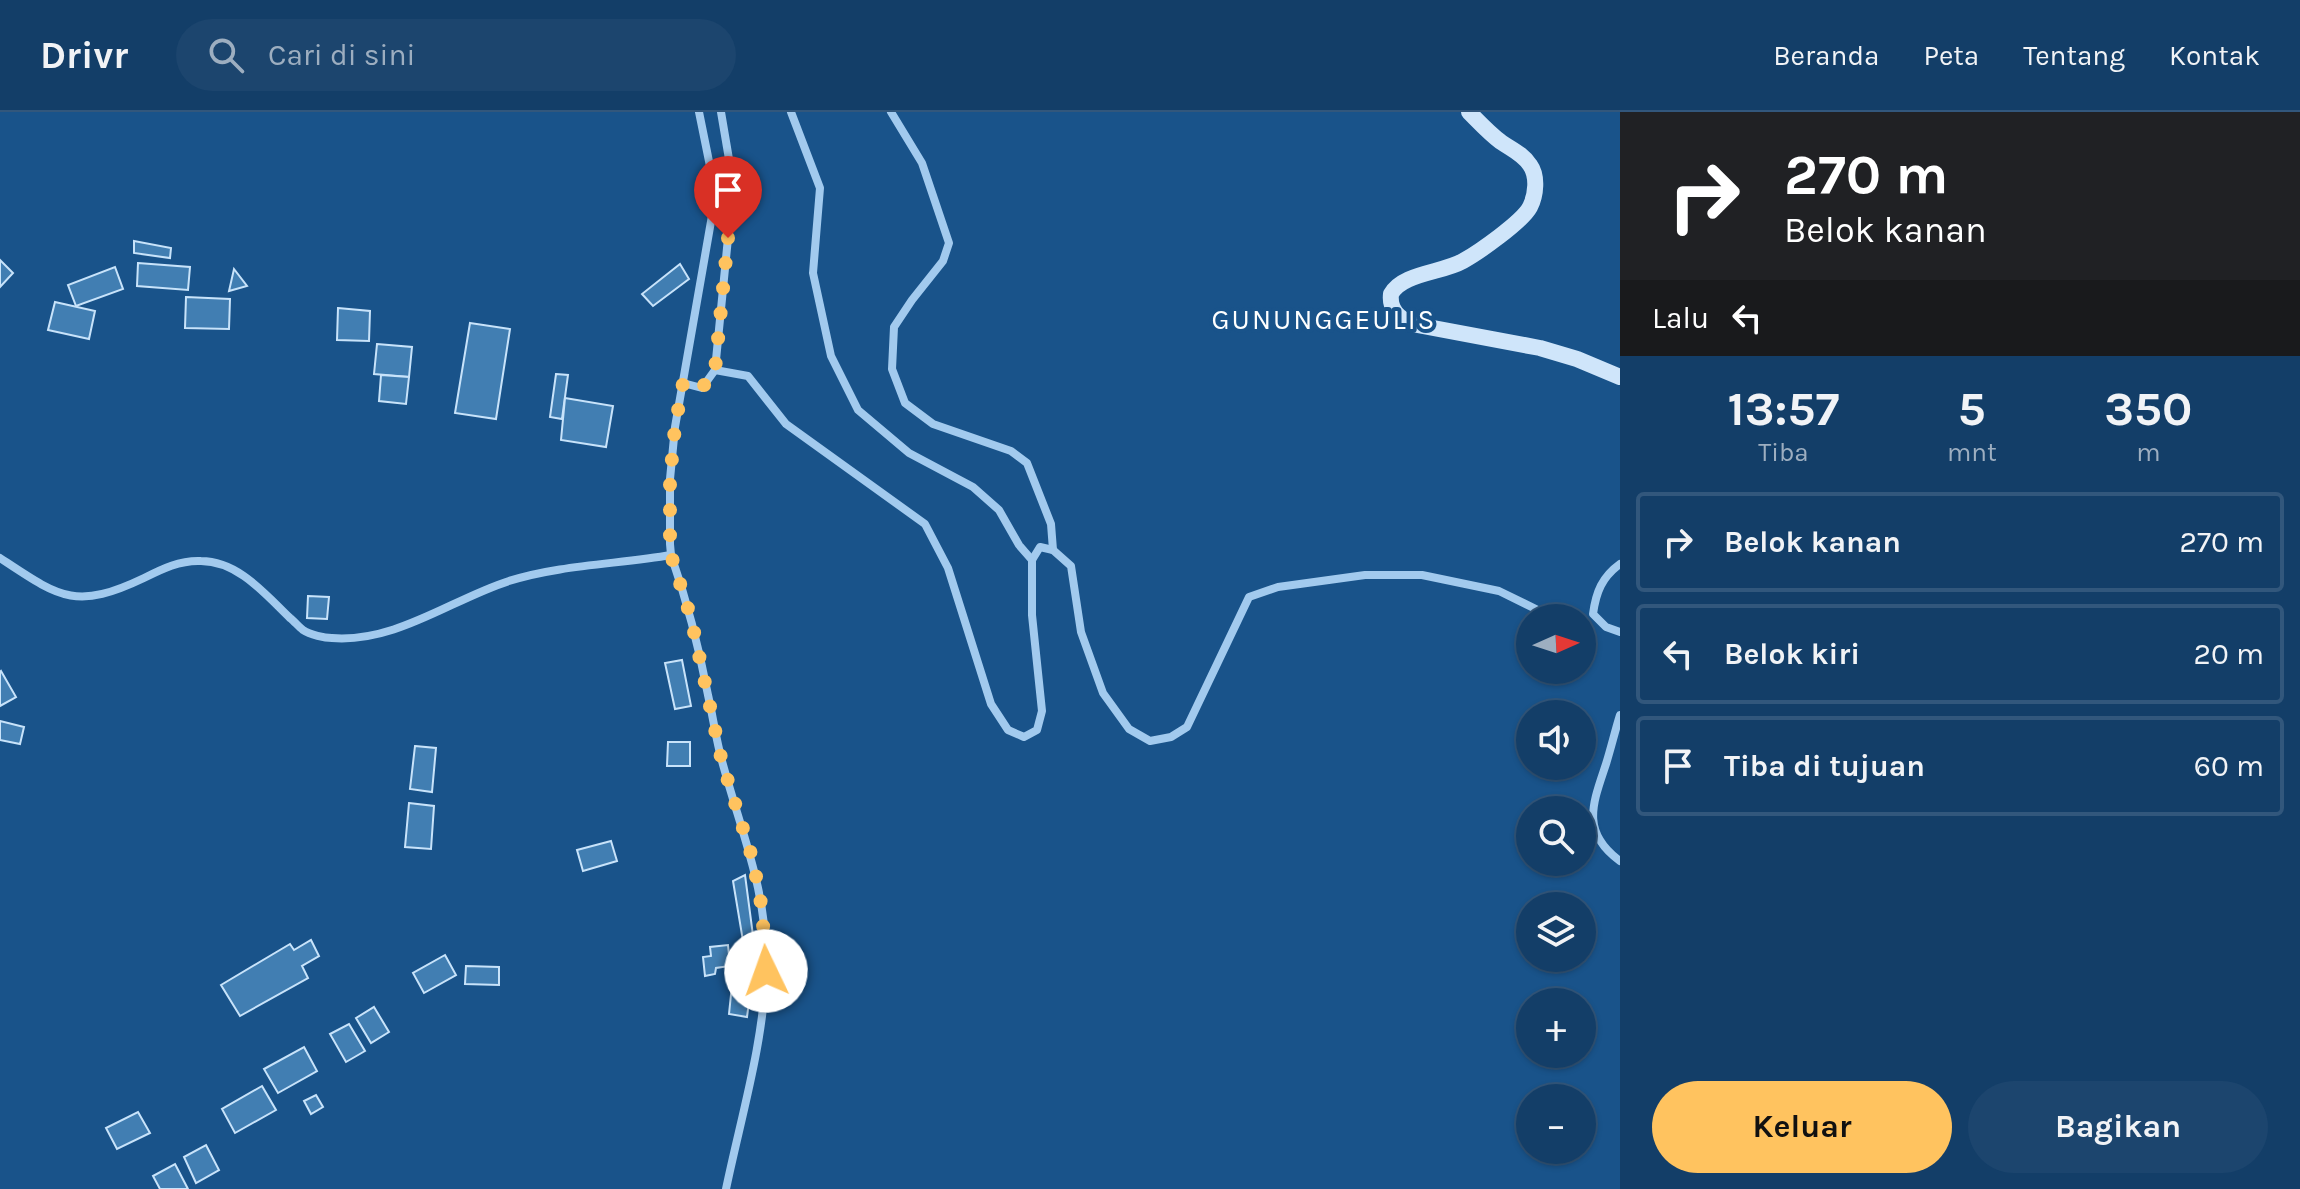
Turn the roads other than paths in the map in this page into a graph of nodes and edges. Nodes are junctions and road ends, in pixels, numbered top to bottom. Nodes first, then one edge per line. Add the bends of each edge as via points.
1 (699, 112) edge
2 (721, 112) edge
3 (791, 112) edge
4 (891, 112) edge
5 (1469, 112) edge
6 (715, 370) junction
7 (1620, 377) edge
8 (683, 383) junction
9 (1053, 550) junction
10 (671, 555) junction
11 (0, 558) edge
12 (1032, 560) junction
13 (1620, 564) edge
14 (1525, 604) edge
15 (1594, 604) edge
16 (1596, 617) edge
17 (1620, 632) edge
18 (1620, 715) edge
19 (1620, 861) edge
20 (726, 1189) edge

1 - 8 street via 713,181 713,210
2 - 6 street via 730,165
3 - 12 street via 820,188 813,273 831,356 858,410 909,453 973,487 999,510
4 - 9 street via 922,163 949,243 943,261 894,327 892,369 905,403 933,424 1011,451 1027,463 1051,524
5 - 7 main road via 1531,166 1531,205 1517,222 1463,262 1398,284 1391,294 1393,310 1412,324 1540,348
6 - 8 street via 702,388
6 - 12 street via 748,376 786,424 925,524 948,568 991,704 1008,730 1024,737 1037,730 1042,711
8 - 10 street via 670,479
9 - 12 street via 1040,547
9 - 14 street via 1071,566 1081,632 1103,693 1129,729 1150,741 1187,727 1249,597 1278,587 1365,575 1422,575 1499,591
10 - 11 street via 512,580 393,629 332,638 304,631 246,577 219,563 180,562 94,597 59,594
10 - 20 street via 691,618 722,762 753,860 766,949 755,1054
13 - 15 street via 1605,577
16 - 17 street
18 - 19 street via 1592,805 1596,834

